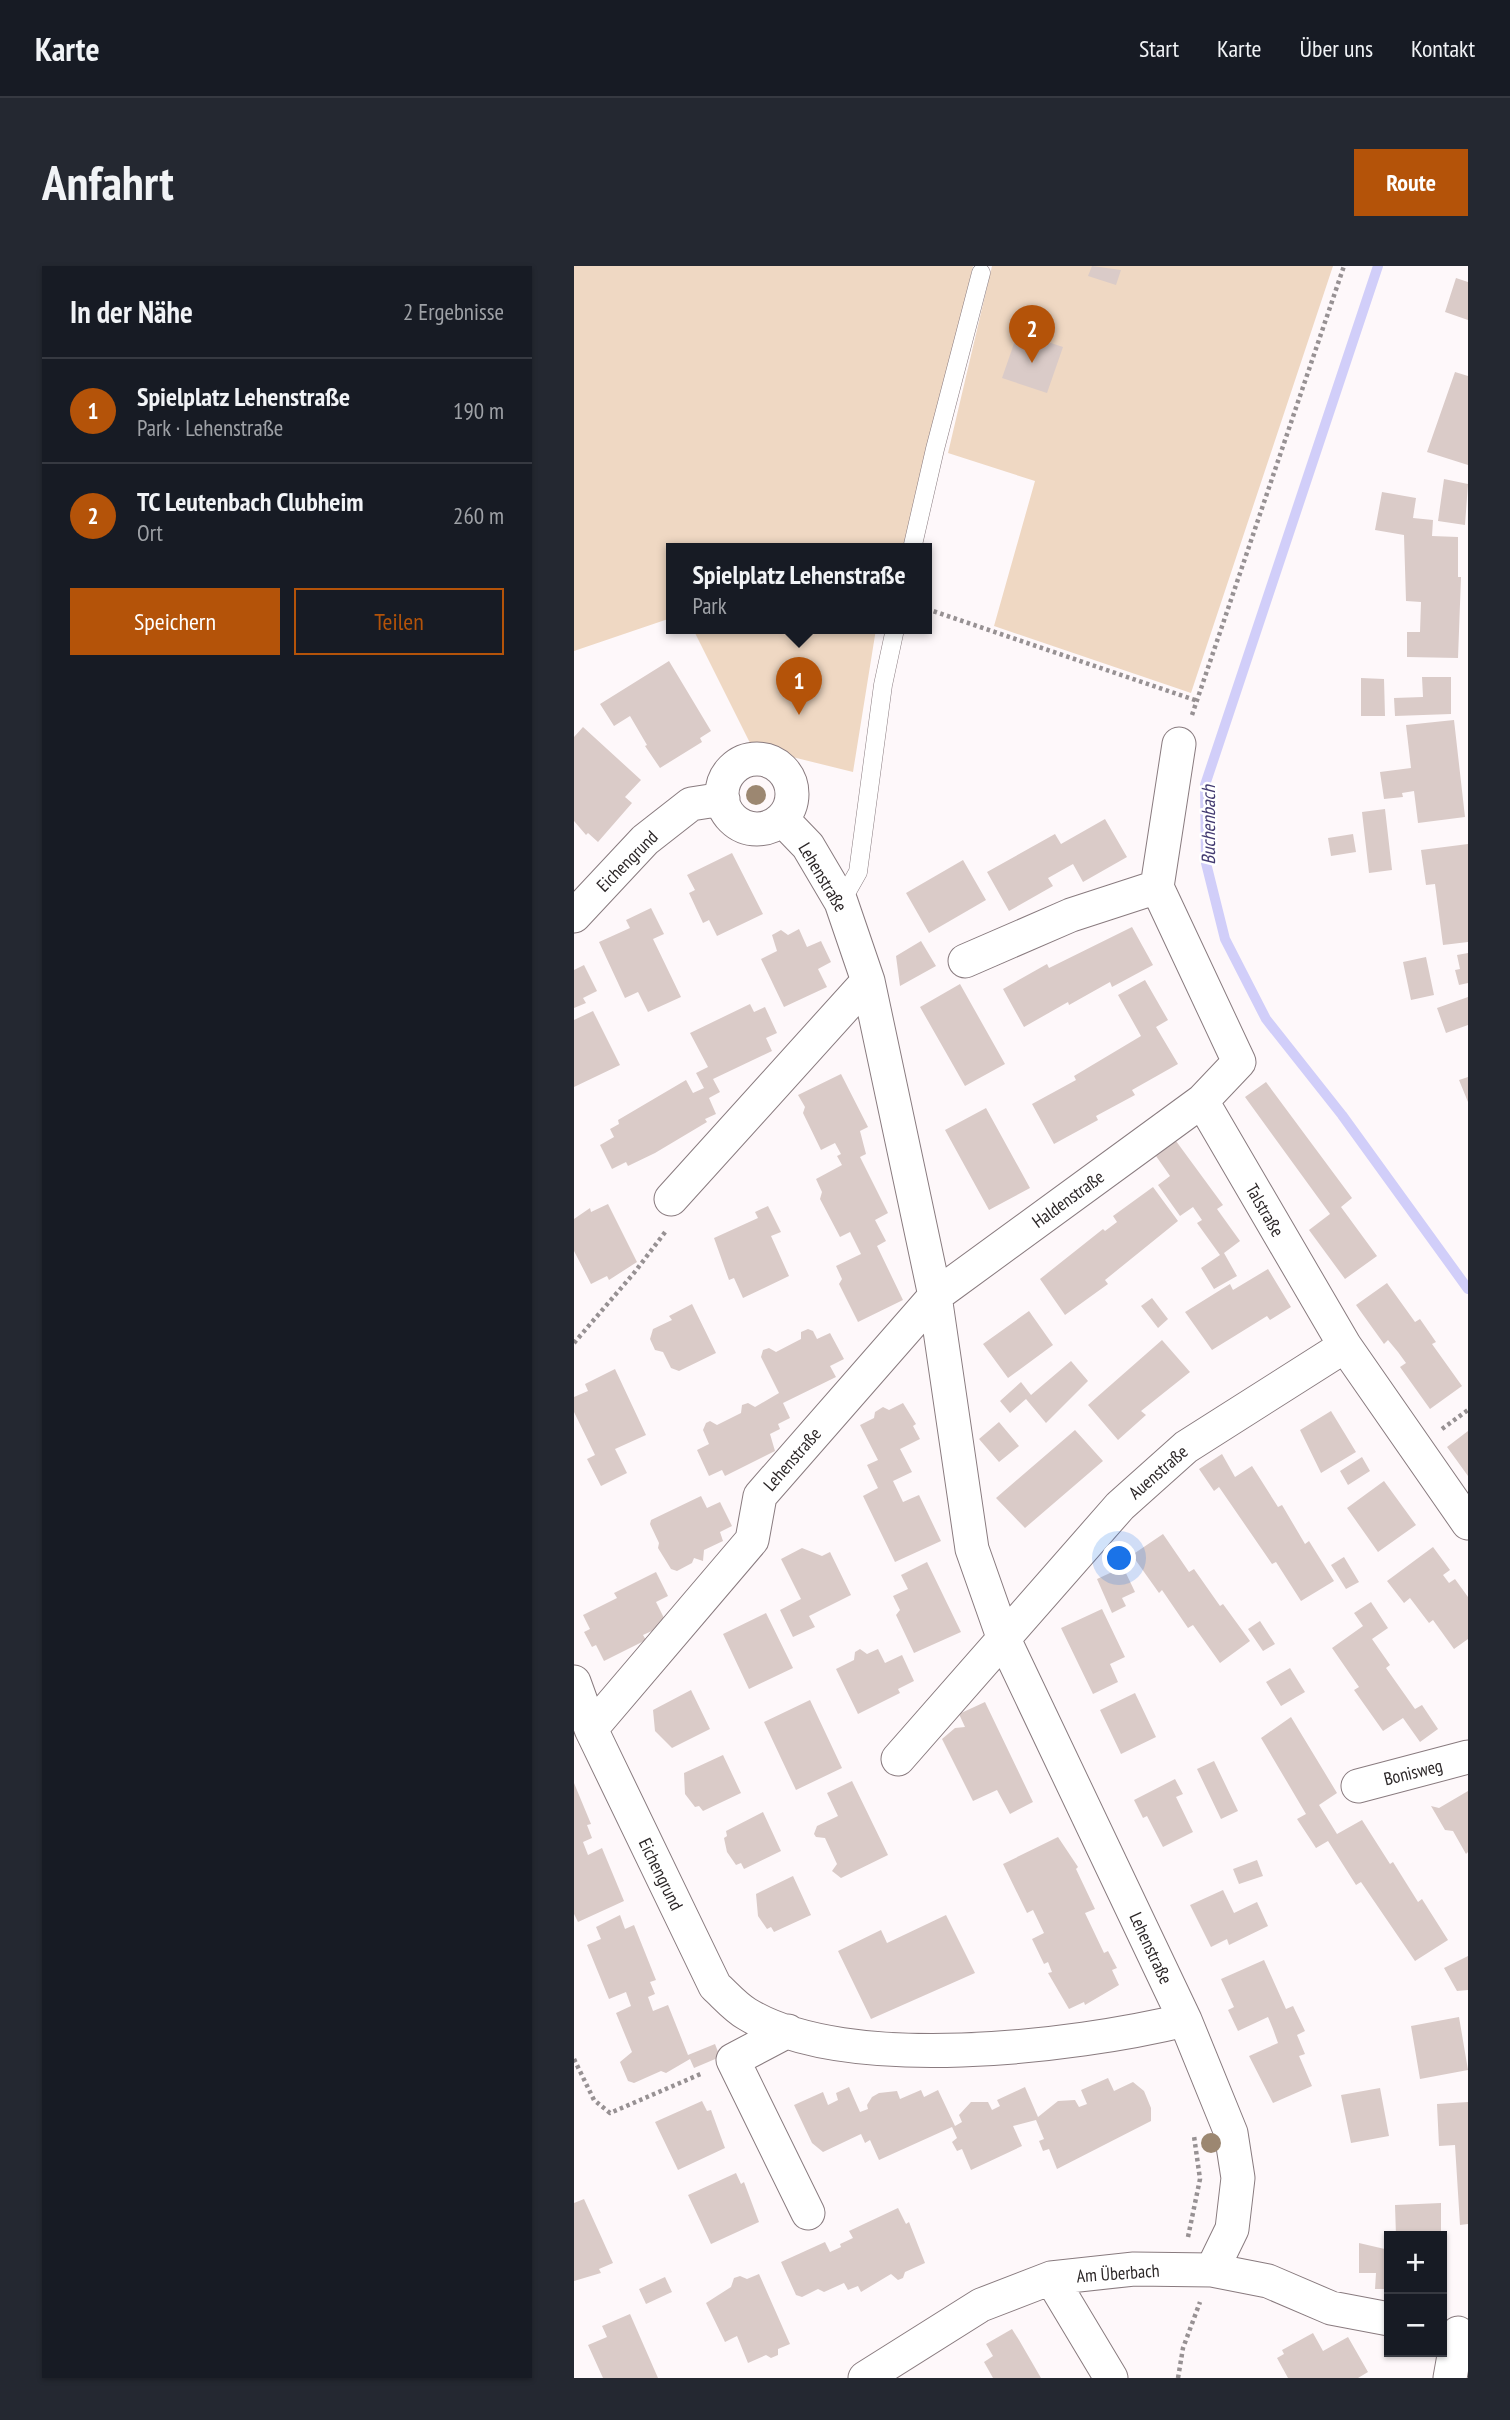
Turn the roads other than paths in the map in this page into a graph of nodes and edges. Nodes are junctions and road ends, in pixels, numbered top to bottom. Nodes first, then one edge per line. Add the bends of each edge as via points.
1 (981, 273) dead end
2 (914, 543) edge
3 (894, 634) edge
4 (1179, 744) dead end
5 (723, 799) junction
6 (782, 819) junction
7 (1157, 887) junction
8 (841, 902) junction
9 (574, 916) edge
10 (965, 961) dead end
11 (868, 981) junction
12 (1202, 1101) junction
13 (671, 1199) dead end
14 (935, 1296) junction
15 (1345, 1346) junction
16 (1468, 1524) edge
17 (1003, 1637) junction
18 (574, 1682) edge
19 (591, 1729) junction
20 (1468, 1758) edge
21 (898, 1759) dead end
22 (1358, 1786) dead end
23 (1185, 2020) junction
24 (788, 2031) junction
25 (808, 2213) dead end
26 (1212, 2270) junction
27 (1051, 2278) junction
28 (1384, 2318) edge
29 (1456, 2331) edge
30 (865, 2378) edge
31 (1111, 2378) edge
32 (1450, 2378) edge

1 - 2 lane
3 - 8 lane via 858,872
4 - 7 street
5 - 6 street via 732,819 741,825 762,829
5 - 6 street via 727,776 735,767 757,759 769,761 779,767 792,787
5 - 9 street, Eichengrund via 691,804 645,840
6 - 8 street, Lehenstraße via 808,846
7 - 10 street via 1071,915
7 - 12 street via 1239,1062
8 - 11 street, Lehenstraße
11 - 13 street
11 - 14 street, Lehenstraße
12 - 14 street, Haldenstraße
12 - 15 street, Talstraße
14 - 17 street, Lehenstraße via 972,1549
14 - 19 street, Lehenstraße via 760,1496 752,1539
15 - 16 street, Talstraße
15 - 17 street, Auenstraße via 1186,1447 1120,1506
17 - 21 street
17 - 23 street, Lehenstraße
18 - 19 street, Eichengrund
19 - 24 street, Eichengrund via 715,1986 746,2014
20 - 22 street, Bonisweg
23 - 24 street, Eichengrund via 1137,2032 1034,2046 904,2051
23 - 26 street, Lehenstraße via 1231,2133 1238,2179 1232,2230
24 - 25 street via 733,2060
26 - 27 street, Am Überbach via 1134,2269
26 - 28 street, Am Überbach via 1268,2281 1331,2308
27 - 30 street, Am Überbach via 981,2305
27 - 31 street
29 - 32 street

